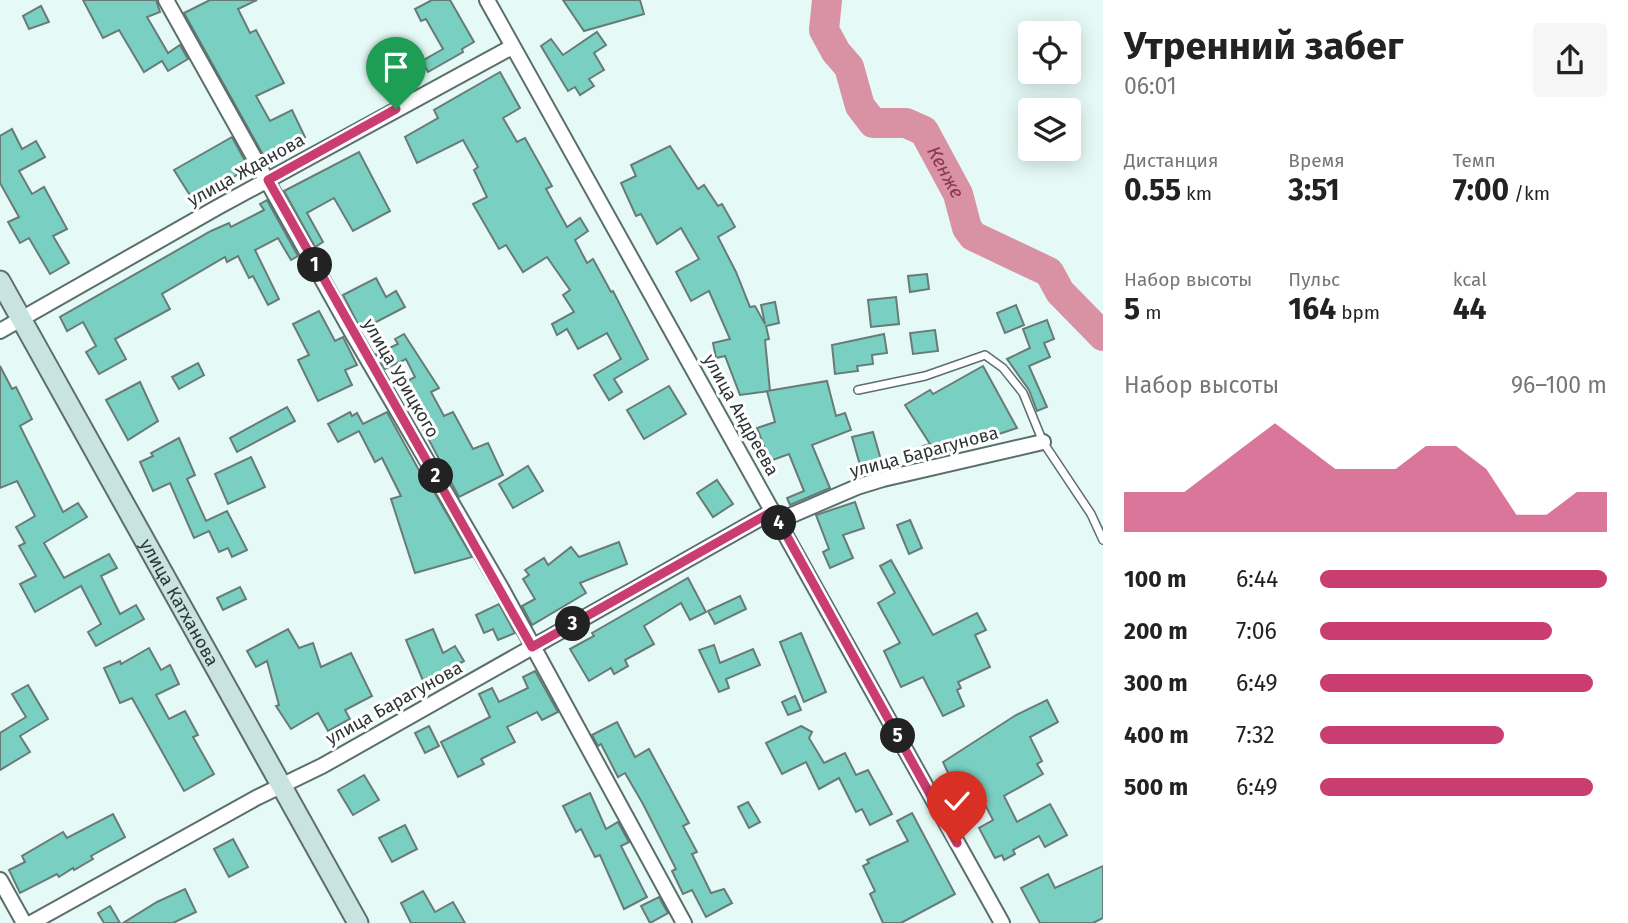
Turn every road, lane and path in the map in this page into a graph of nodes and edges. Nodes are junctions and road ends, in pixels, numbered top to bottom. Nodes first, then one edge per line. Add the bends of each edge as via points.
1 (166, 0) edge
2 (487, 0) edge
3 (512, 47) junction
4 (268, 180) junction
5 (0, 281) edge
6 (21, 319) junction
7 (0, 331) edge
8 (858, 390) dead end
9 (1043, 442) junction
10 (776, 516) junction
11 (1103, 540) edge
12 (532, 647) junction
13 (281, 786) junction
14 (0, 880) edge
15 (24, 923) edge
16 (31, 923) edge
17 (358, 923) edge
18 (684, 923) edge
19 (1002, 923) edge

1 - 4 street, улица Урицкого
2 - 3 street, улица Андреева
3 - 4 street, улица Жданова
3 - 10 street, улица Андреева
4 - 6 street, улица Жданова
4 - 12 street, улица Урицкого
5 - 6 street, улица Катханова
6 - 7 street, улица Жданова
6 - 13 street, улица Катханова
8 - 9 lane via 925,376 985,355 1003,368 1023,393
9 - 10 street, улица Барагунова via 883,479
9 - 11 lane
10 - 12 street, улица Барагунова
10 - 19 street, улица Андреева
12 - 13 street, улица Барагунова
12 - 18 street, улица Урицкого
13 - 16 street, улица Барагунова
13 - 17 street, улица Катханова
14 - 15 street

